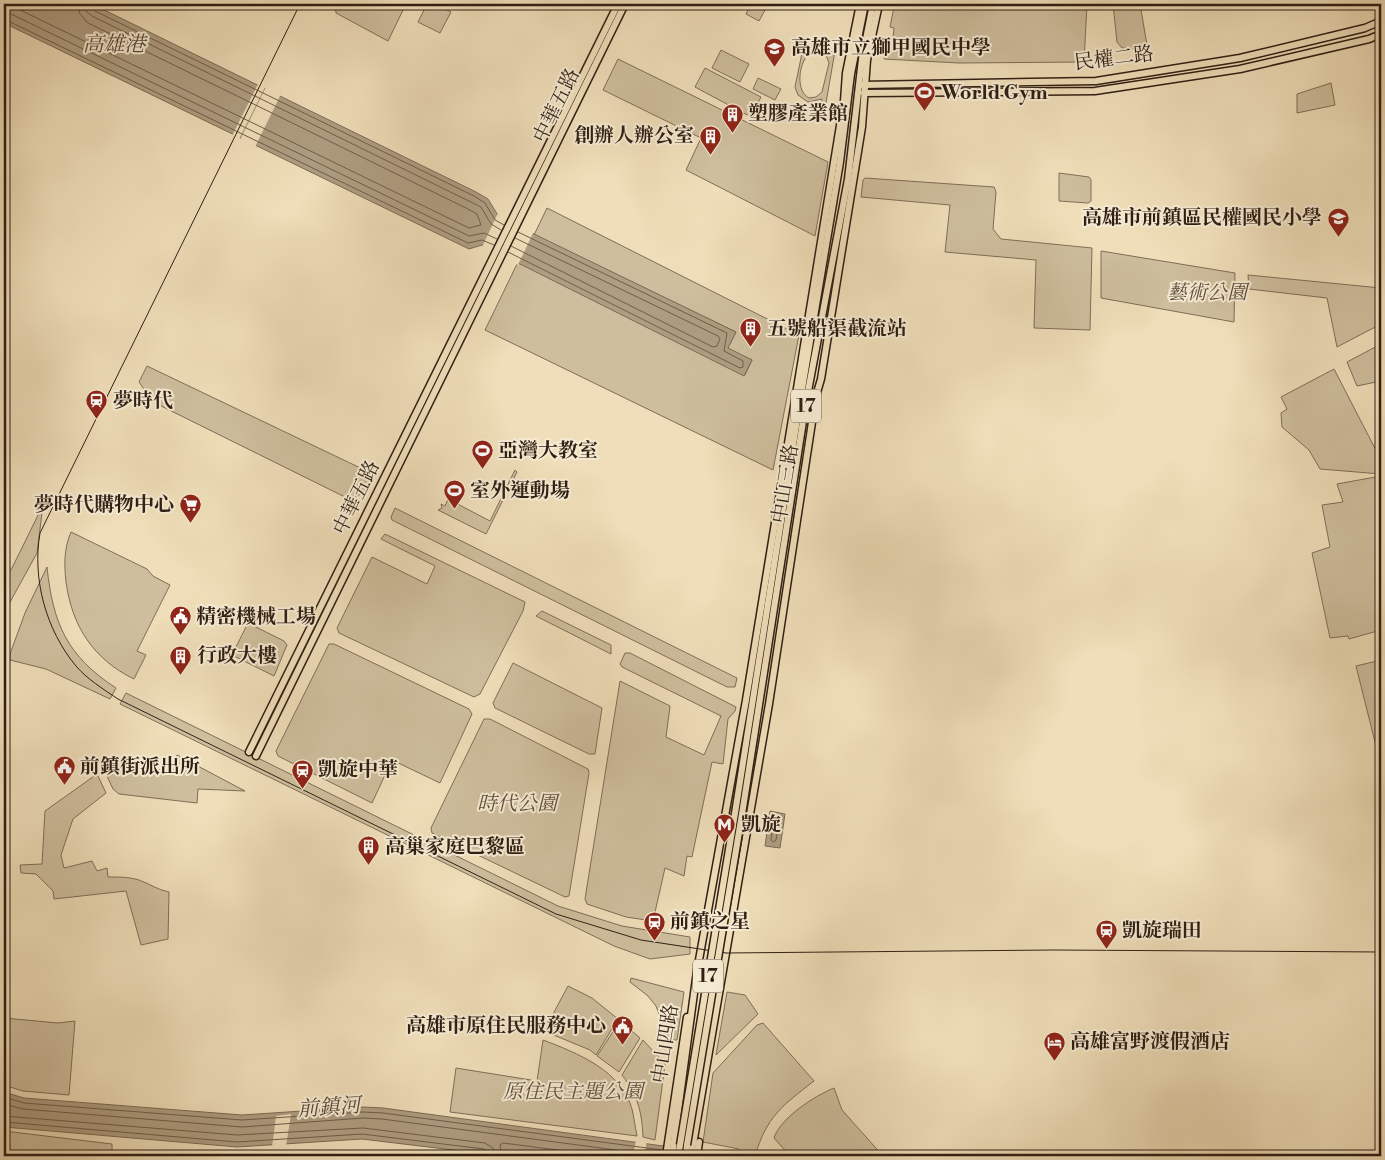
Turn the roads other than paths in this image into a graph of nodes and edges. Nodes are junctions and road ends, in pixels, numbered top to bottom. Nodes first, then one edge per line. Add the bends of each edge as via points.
1 (618, 4) edge
2 (625, 4) edge
3 (860, 4) edge
4 (866, 4) edge
5 (873, 4) edge
6 (879, 4) edge
7 (1381, 21) edge
8 (1381, 34) edge
9 (848, 83) junction
10 (862, 85) junction
11 (847, 91) junction
12 (858, 93) junction
13 (866, 93) junction
14 (515, 221) junction
15 (496, 259) junction
16 (249, 752) dead end
17 (256, 756) dead end
18 (704, 936) joint
19 (673, 1145) junction
20 (693, 1147) junction
21 (666, 1156) edge
22 (672, 1156) edge
23 (678, 1156) edge
24 (686, 1156) edge
25 (691, 1156) edge
26 (697, 1156) edge

1 - 14 main road, 中華五路
2 - 14 main road, 中華五路
3 - 9 main road, 中山三路 / 17
4 - 9 main road, 中山三路 / 17
5 - 10 main road, 中山三路 / 17
6 - 10 main road, 中山三路 / 17
7 - 10 main road, 民權二路 via 1365,28 1240,58 1096,80
8 - 13 main road, 民權二路 via 1240,68 1095,90
9 - 10 main road, 民權二路
9 - 11 main road, 中山三路 / 17
10 - 12 main road, 中山三路 / 17
10 - 13 main road, 中山三路 / 17
11 - 12 main road, 民權二路
11 - 18 main road, 中山三路 / 17
11 - 19 main road, 中山三路 / 17, bridge via 840,162 736,807
12 - 13 main road, 民權二路
12 - 20 main road, 中山三路 / 17, bridge via 848,179 806,402
13 - 20 main road, 中山三路 / 17 via 720,986 723,992
14 - 15 main road
15 - 16 main road, 中華五路
15 - 17 main road, 中華五路
18 - 19 main road, 中山四路 / 17 via 696,980 691,986
19 - 21 main road, 17
19 - 22 main road, 17
19 - 23 main road, 17
20 - 24 main road, 17
20 - 25 main road, 17
20 - 26 main road, 17

